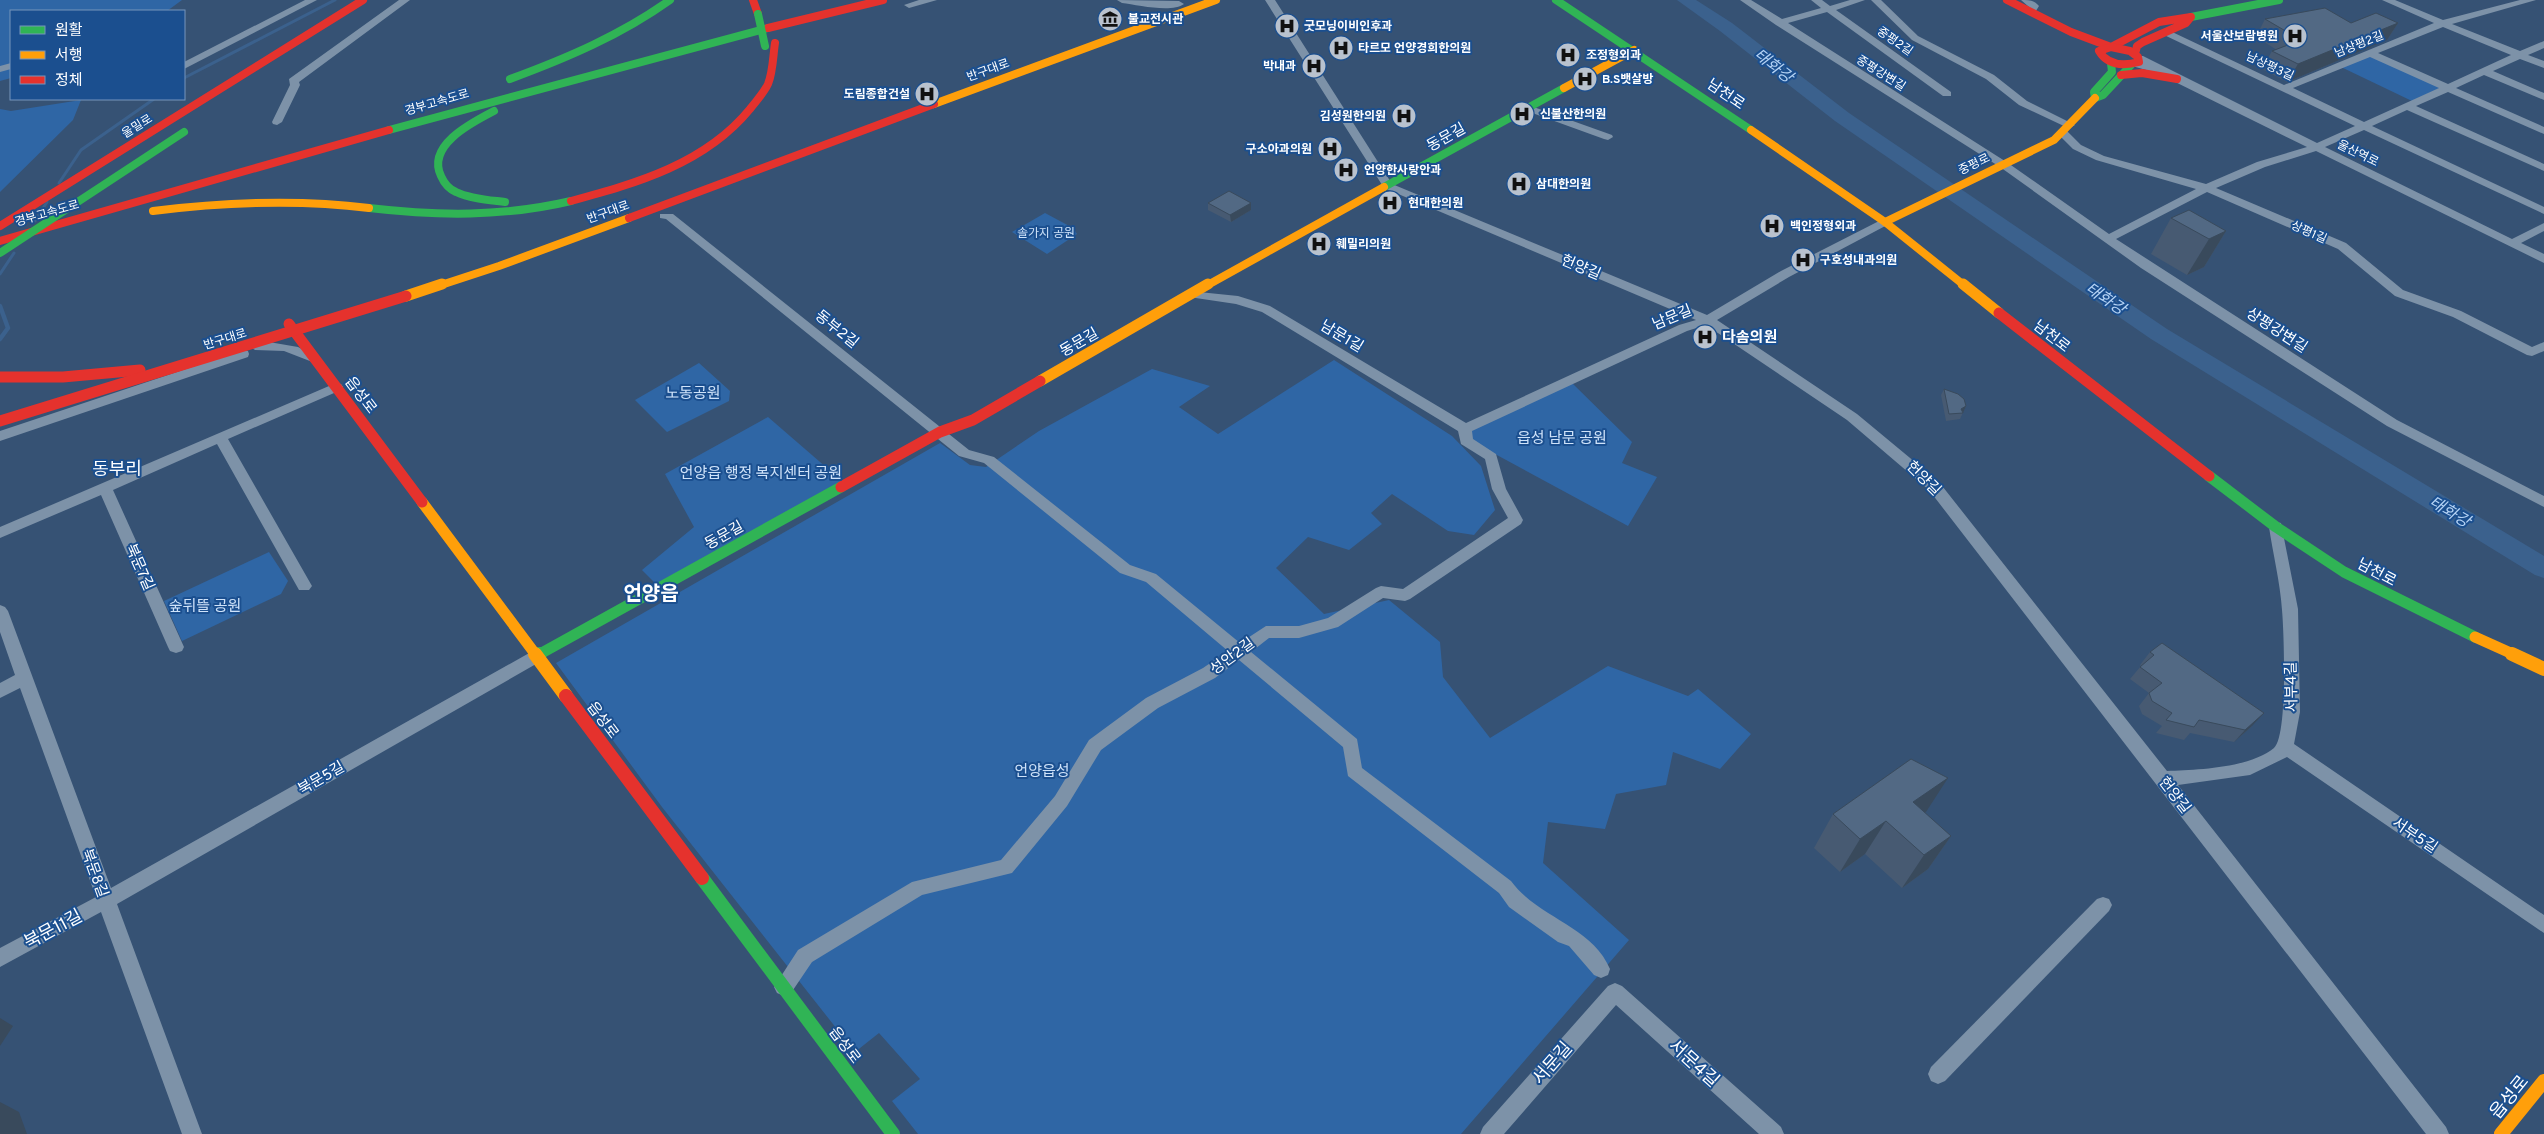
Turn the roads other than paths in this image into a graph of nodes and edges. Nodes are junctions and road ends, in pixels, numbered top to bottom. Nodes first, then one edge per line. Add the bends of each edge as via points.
1 (312, 0) edge
2 (363, 0) edge
3 (405, 0) edge
4 (670, 0) edge
5 (753, 0) edge
6 (764, 0) edge
7 (842, 0) edge
8 (884, 0) edge
9 (932, 0) edge
10 (1122, 0) edge
11 (1216, 0) edge
12 (1270, 0) edge
13 (1556, 0) edge
14 (1745, 0) edge
15 (1816, 0) edge
16 (1860, 0) edge
17 (1876, 0) edge
18 (1997, 0) edge
19 (2007, 0) edge
20 (2026, 0) edge
21 (2279, 0) edge
22 (2387, 0) edge
23 (2531, 0) edge
24 (1185, 2) edge
25 (375, 5) dead end
26 (909, 5) dead end
27 (1828, 9) junction
28 (764, 13) junction
29 (2030, 14) junction
30 (2191, 17) junction
31 (1779, 23) junction
32 (2443, 23) junction
33 (2059, 26) junction
34 (2142, 27) junction
35 (2165, 32) junction
36 (2544, 44) edge
37 (770, 45) junction
38 (2074, 46) dead end
39 (2111, 47) junction
40 (1634, 50) junction
41 (303, 52) dead end
42 (2370, 54) junction
43 (2519, 55) junction
44 (2102, 58) junction
45 (2135, 60) junction
46 (185, 65) edge
47 (2544, 65) edge
48 (602, 70) junction
49 (2484, 71) junction
50 (270, 72) dead end
51 (2121, 75) junction
52 (2177, 78) junction
53 (495, 88) junction
54 (2285, 88) junction
55 (2447, 88) junction
56 (1947, 94) dead end
57 (2544, 97) edge
58 (2095, 98) junction
59 (2407, 106) junction
60 (423, 108) dead end
61 (1528, 108) junction
62 (397, 117) junction
63 (277, 122) dead end
64 (2364, 126) junction
65 (181, 127) junction
66 (2066, 129) junction
67 (2544, 131) edge
68 (330, 134) dead end
69 (1608, 137) dead end
70 (2315, 148) junction
71 (2000, 167) junction
72 (2544, 168) edge
73 (1388, 186) junction
74 (2207, 188) junction
75 (112, 194) dead end
76 (2544, 211) edge
77 (664, 216) dead end
78 (1885, 222) junction
79 (72, 224) junction
80 (2544, 226) edge
81 (0, 228) edge
82 (0, 236) edge
83 (2108, 239) junction
84 (0, 241) edge
85 (2512, 243) junction
86 (0, 245) edge
87 (0, 253) edge
88 (2544, 259) edge
89 (1192, 294) junction
90 (1708, 320) junction
91 (292, 328) junction
92 (271, 344) junction
93 (2544, 346) edge
94 (236, 350) junction
95 (315, 359) junction
96 (140, 370) junction
97 (0, 376) edge
98 (336, 387) junction
99 (0, 413) edge
100 (0, 421) edge
101 (1466, 429) junction
102 (940, 432) junction
103 (0, 436) edge
104 (220, 438) junction
105 (105, 488) junction
106 (2544, 502) edge
107 (2276, 527) junction
108 (0, 533) edge
109 (304, 586) dead end
110 (0, 611) edge
111 (176, 647) dead end
112 (1239, 651) junction
113 (536, 656) junction
114 (2544, 669) edge
115 (24, 678) junction
116 (0, 690) edge
117 (2285, 747) junction
118 (2162, 778) junction
119 (105, 901) junction
120 (2103, 905) dead end
121 (2544, 925) edge
122 (0, 958) edge
123 (1601, 969) dead end
124 (784, 987) junction
125 (1615, 992) joint
126 (1938, 1074) dead end
127 (2544, 1081) edge
128 (192, 1134) edge
129 (893, 1134) edge
130 (1490, 1134) edge
131 (1774, 1134) edge
132 (2439, 1134) edge
133 (2501, 1134) edge

1 - 46 street
2 - 65 main road, 울밀로
3 - 63 street via 293,81 295,85
4 - 53 main road via 605,41
5 - 28 main road
6 - 28 main road
7 - 53 main road, 경부고속도로
8 - 48 main road, 경부고속도로
9 - 26 street
10 - 24 street via 1155,5
11 - 91 main road, 반구대로 via 508,263
12 - 73 street
13 - 40 main road, 남천로
14 - 31 street, 중평강변길
15 - 27 street, 중평2길
16 - 27 street
17 - 66 street, 중평2길 via 1915,38 1990,77 2023,103
18 - 29 main road
19 - 29 main road
20 - 29 street via 2034,6
21 - 30 main road
22 - 32 street
23 - 32 street, 남상평2길
24 - 91 main road, 반구대로 via 669,197
25 - 41 main road
27 - 31 street
27 - 56 street, 중평2길
28 - 37 main road, bridge
29 - 33 main road
29 - 38 main road via 2030,23
29 - 44 main road
30 - 34 main road via 2176,17
30 - 35 main road via 2186,23
31 - 71 street, 중평강변길
32 - 42 street, 남상평2길
32 - 43 street
33 - 34 main road via 2103,33
33 - 39 main road
34 - 39 main road
35 - 45 main road via 2137,46
35 - 54 street, 남상평3길
36 - 43 street
37 - 48 main road via 756,84 737,113 699,144 636,176 568,196 518,202 468,197 443,182 437,169 440,152 470,123 523,98
37 - 79 main road via 774,65 765,91 747,116 723,138 665,171 582,200 525,211 465,216 413,214 301,200 246,201
39 - 44 main road via 2102,49
39 - 45 main road
40 - 61 main road, 동문길
40 - 78 main road, 남천로
42 - 54 street, 남상평2길
42 - 55 street
43 - 47 street
43 - 49 street
44 - 45 main road
44 - 58 main road via 2112,72 2094,92
45 - 51 main road
45 - 52 street, 울산역로
48 - 79 main road, 경부고속도로
49 - 55 street
49 - 57 street
50 - 65 main road, 울밀로
51 - 52 main road
51 - 58 main road
52 - 70 street, 울산역로
53 - 62 main road, 경부고속도로
54 - 64 street, 남상평3길
55 - 59 street
55 - 67 street
58 - 66 main road, 중평로
59 - 64 street
59 - 72 street
60 - 62 main road
61 - 69 street
61 - 73 main road, 동문길
62 - 68 main road, 경부고속도로
64 - 70 street
64 - 76 street, 남상평3길
65 - 81 main road, 울밀로
65 - 82 main road
65 - 87 main road, bridge
66 - 71 main road, 중평로 via 2037,150
66 - 74 street, 상평1길 via 2076,147 2100,158
70 - 74 street via 2285,155
70 - 85 street, 울산역로
71 - 78 main road, 중평로
71 - 83 street, 상평강변길
73 - 89 main road, 동문길
73 - 90 street, 헌양길
74 - 83 street
74 - 93 street, 상평1길 via 2342,246 2399,292 2457,314 2532,352
75 - 81 main road, 경부고속도로, bridge
77 - 102 street, 동부2길 via 669,216
78 - 90 street, 남문길 via 1785,274
78 - 107 main road, 남천로
79 - 84 main road, 경부고속도로, bridge
79 - 86 main road, bridge
80 - 85 street
83 - 106 street, 상평강변길 via 2392,423
85 - 88 street, 울산역로
89 - 101 street, 남문1길 via 1238,300 1266,309
89 - 102 main road, 동문길 via 973,420
90 - 101 street, 남문길 via 1683,328
90 - 118 street, 헌양길 via 1852,417 1907,460 1934,486
91 - 94 main road, 반구대로
91 - 95 main road, 읍성로
91 - 96 main road, 반구대로
92 - 94 street
92 - 95 street via 291,347
92 - 103 street
94 - 100 main road, 반구대로
95 - 98 main road, 읍성로
96 - 97 main road via 33,378
96 - 99 main road, 반구대로
98 - 104 street
98 - 113 main road, 읍성로
101 - 112 street, 성안2길 via 1466,441 1491,457 1499,489 1516,520 1405,595 1381,592 1333,623 1299,632 1266,632
102 - 112 street, 동부2길 via 964,453 989,460 1125,568 1151,578
102 - 113 main road, 동문길
104 - 105 street
104 - 109 street
105 - 108 street
105 - 111 street, 북문7길
107 - 114 main road, 남천로 via 2344,572
107 - 117 street, 서부4길 via 2290,609 2292,712
110 - 115 street, 북문8길
112 - 123 street, 동부2길 via 1352,744 1354,771 1505,887 1515,901 1565,936 1575,939
112 - 124 street, 성안2길 via 1209,673 1152,703 1095,745 1061,800 1006,867 918,888 805,956
113 - 119 street, 북문5길
113 - 124 main road, 읍성로
115 - 116 street
115 - 119 street, 북문8길
117 - 118 street via 2279,754 2250,768
117 - 121 street, 서부5길
118 - 132 street, 헌양길
119 - 122 street, 북문11길
119 - 128 street, 북문8길
120 - 126 street
124 - 129 main road, 읍성로
125 - 130 street, 서문길
125 - 131 street, 서문4길
127 - 133 main road, 읍성로

